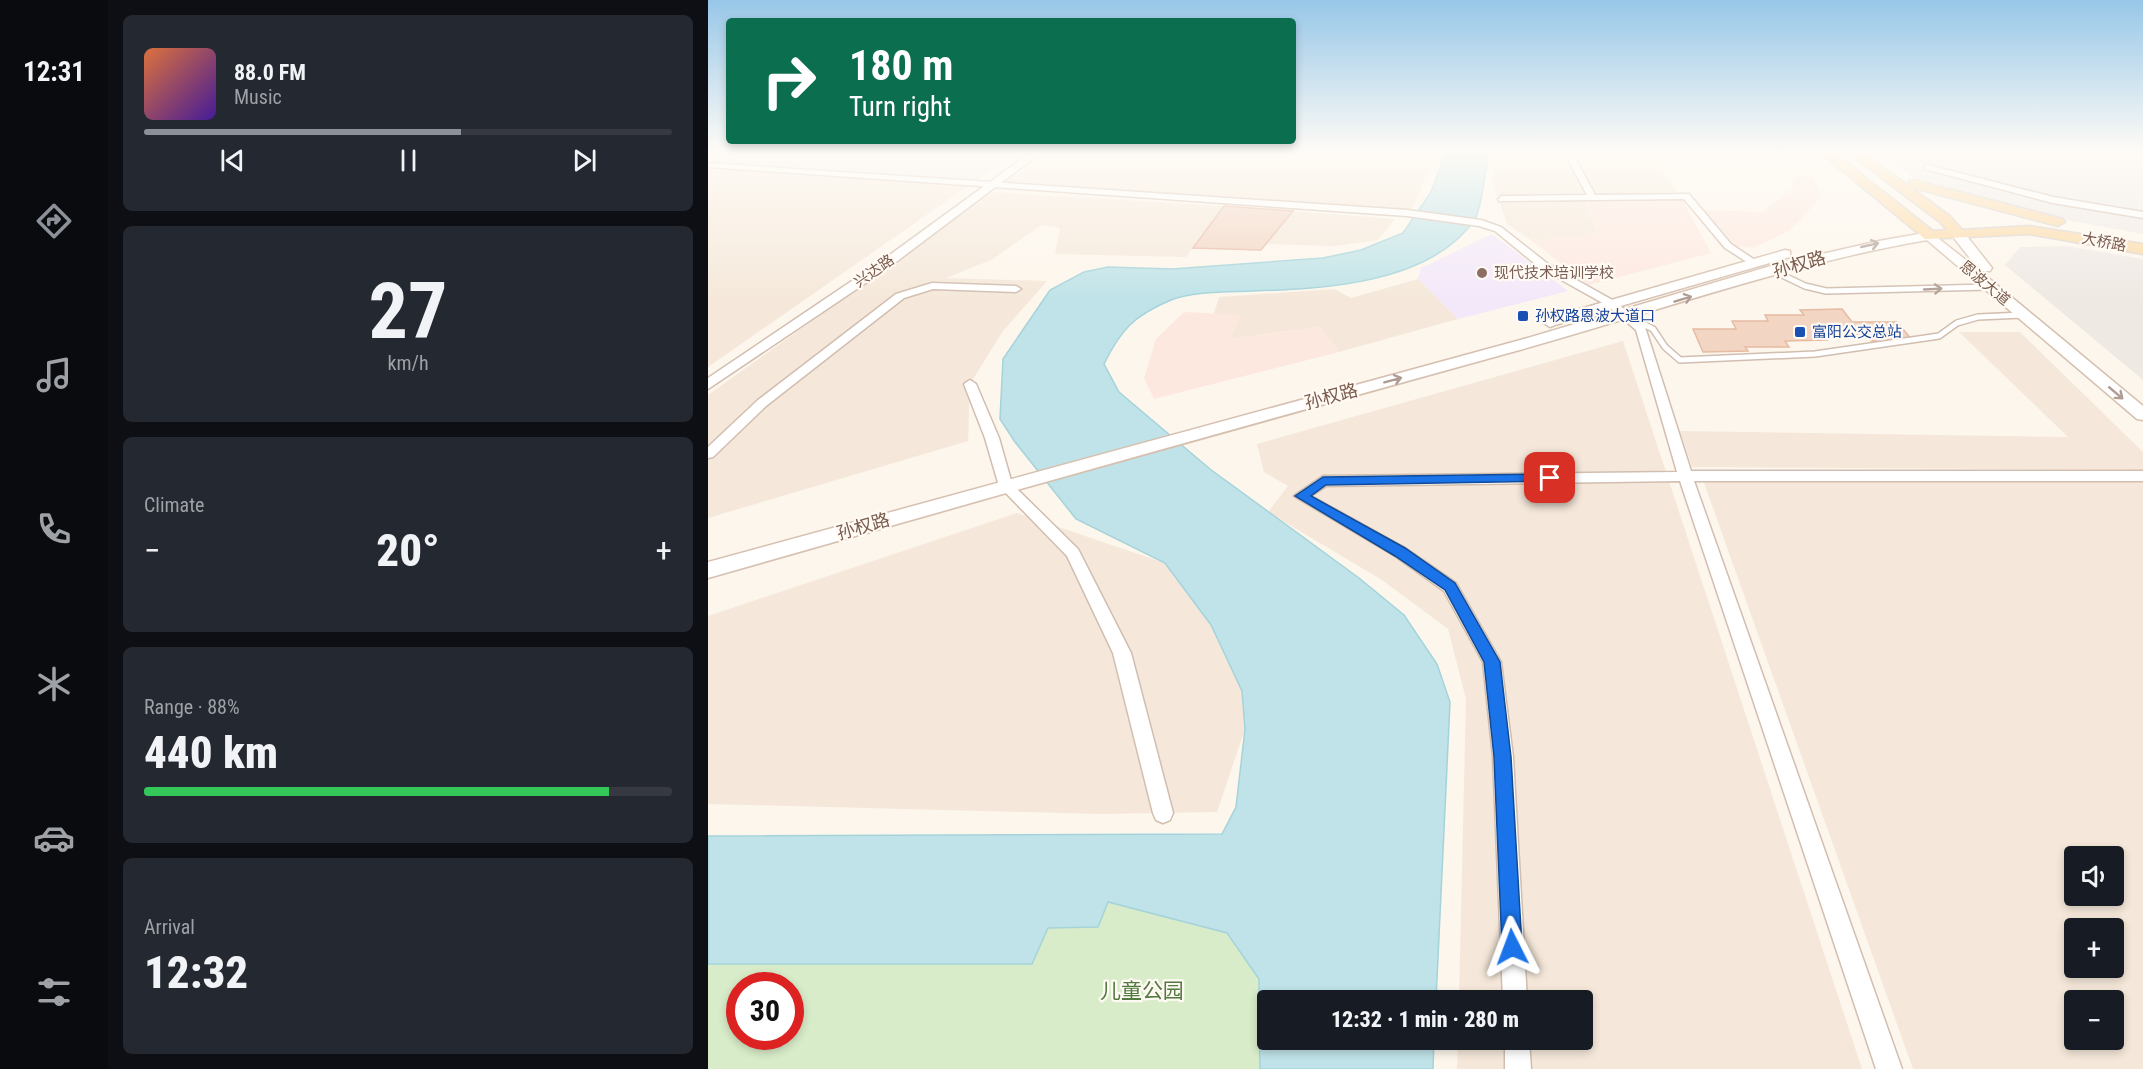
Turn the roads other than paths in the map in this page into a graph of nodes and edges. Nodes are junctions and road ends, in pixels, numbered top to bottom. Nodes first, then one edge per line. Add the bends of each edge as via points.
1 (969, 202) edge
2 (1235, 202) edge
3 (1692, 202) edge
4 (1889, 202) edge
5 (1922, 202) edge
6 (1937, 202) edge
7 (1983, 202) edge
8 (2064, 202) edge
9 (2143, 215) edge
10 (1945, 219) junction
11 (1915, 223) junction
12 (2069, 224) junction
13 (1957, 233) junction
14 (1930, 236) junction
15 (2143, 239) edge
16 (2143, 249) edge
17 (1753, 262) junction
18 (1774, 271) junction
19 (1989, 286) junction
20 (1016, 289) dead end
21 (1612, 304) junction
22 (2023, 315) junction
23 (1627, 316) junction
24 (970, 384) dead end
25 (708, 385) edge
26 (2143, 398) edge
27 (2143, 415) edge
28 (1193, 428) junction
29 (708, 454) edge
30 (2143, 476) edge
31 (1685, 477) junction
32 (1005, 480) junction
33 (708, 556) edge
34 (708, 570) edge
35 (1163, 813) dead end
36 (1515, 990) edge
37 (1517, 1050) edge
38 (1518, 1069) edge
39 (1889, 1069) edge

1 - 25 street, 兴达路
2 - 21 street via 1407,213 1481,223 1498,229 1544,266
3 - 17 street via 1728,246
4 - 11 main road, 恩波大道
5 - 10 main road, 恩波大道
6 - 10 main road via 1948,211
7 - 12 main road
8 - 9 street
10 - 11 main road, 孙权路
10 - 12 main road, 大桥路 via 2027,219
10 - 13 main road, 恩波大道
11 - 14 main road, 恩波大道
11 - 17 main road, 孙权路
12 - 15 main road, 大桥路
13 - 14 main road, 孙权路
13 - 16 main road, 大桥路 via 2029,230
13 - 26 main road, 恩波大道 via 1977,261
18 -> 14 main road, 孙权路 via 1876,244
14 - 19 main road, 恩波大道
17 - 21 main road, 孙权路
18 -> 19 lane via 1826,291
23 -> 18 main road, 孙权路
19 - 22 main road, 恩波大道
20 - 29 street via 932,286 900,296 762,403
21 - 23 street
21 - 28 main road, 孙权路
22 - 23 lane via 1971,318 1950,324 1939,336 1815,354 1680,360 1653,329
22 -> 27 main road, 恩波大道
28 -> 23 main road, 孙权路
23 - 31 street via 1641,329
24 - 32 street
28 - 32 main road, 孙权路
30 - 31 street
31 - 36 street via 1323,481 1301,496 1400,552 1450,586 1492,662 1503,757
31 - 39 street
32 - 33 main road, 孙权路
32 - 34 main road, 孙权路
32 - 35 street via 1073,553 1122,653
37 - 38 street

